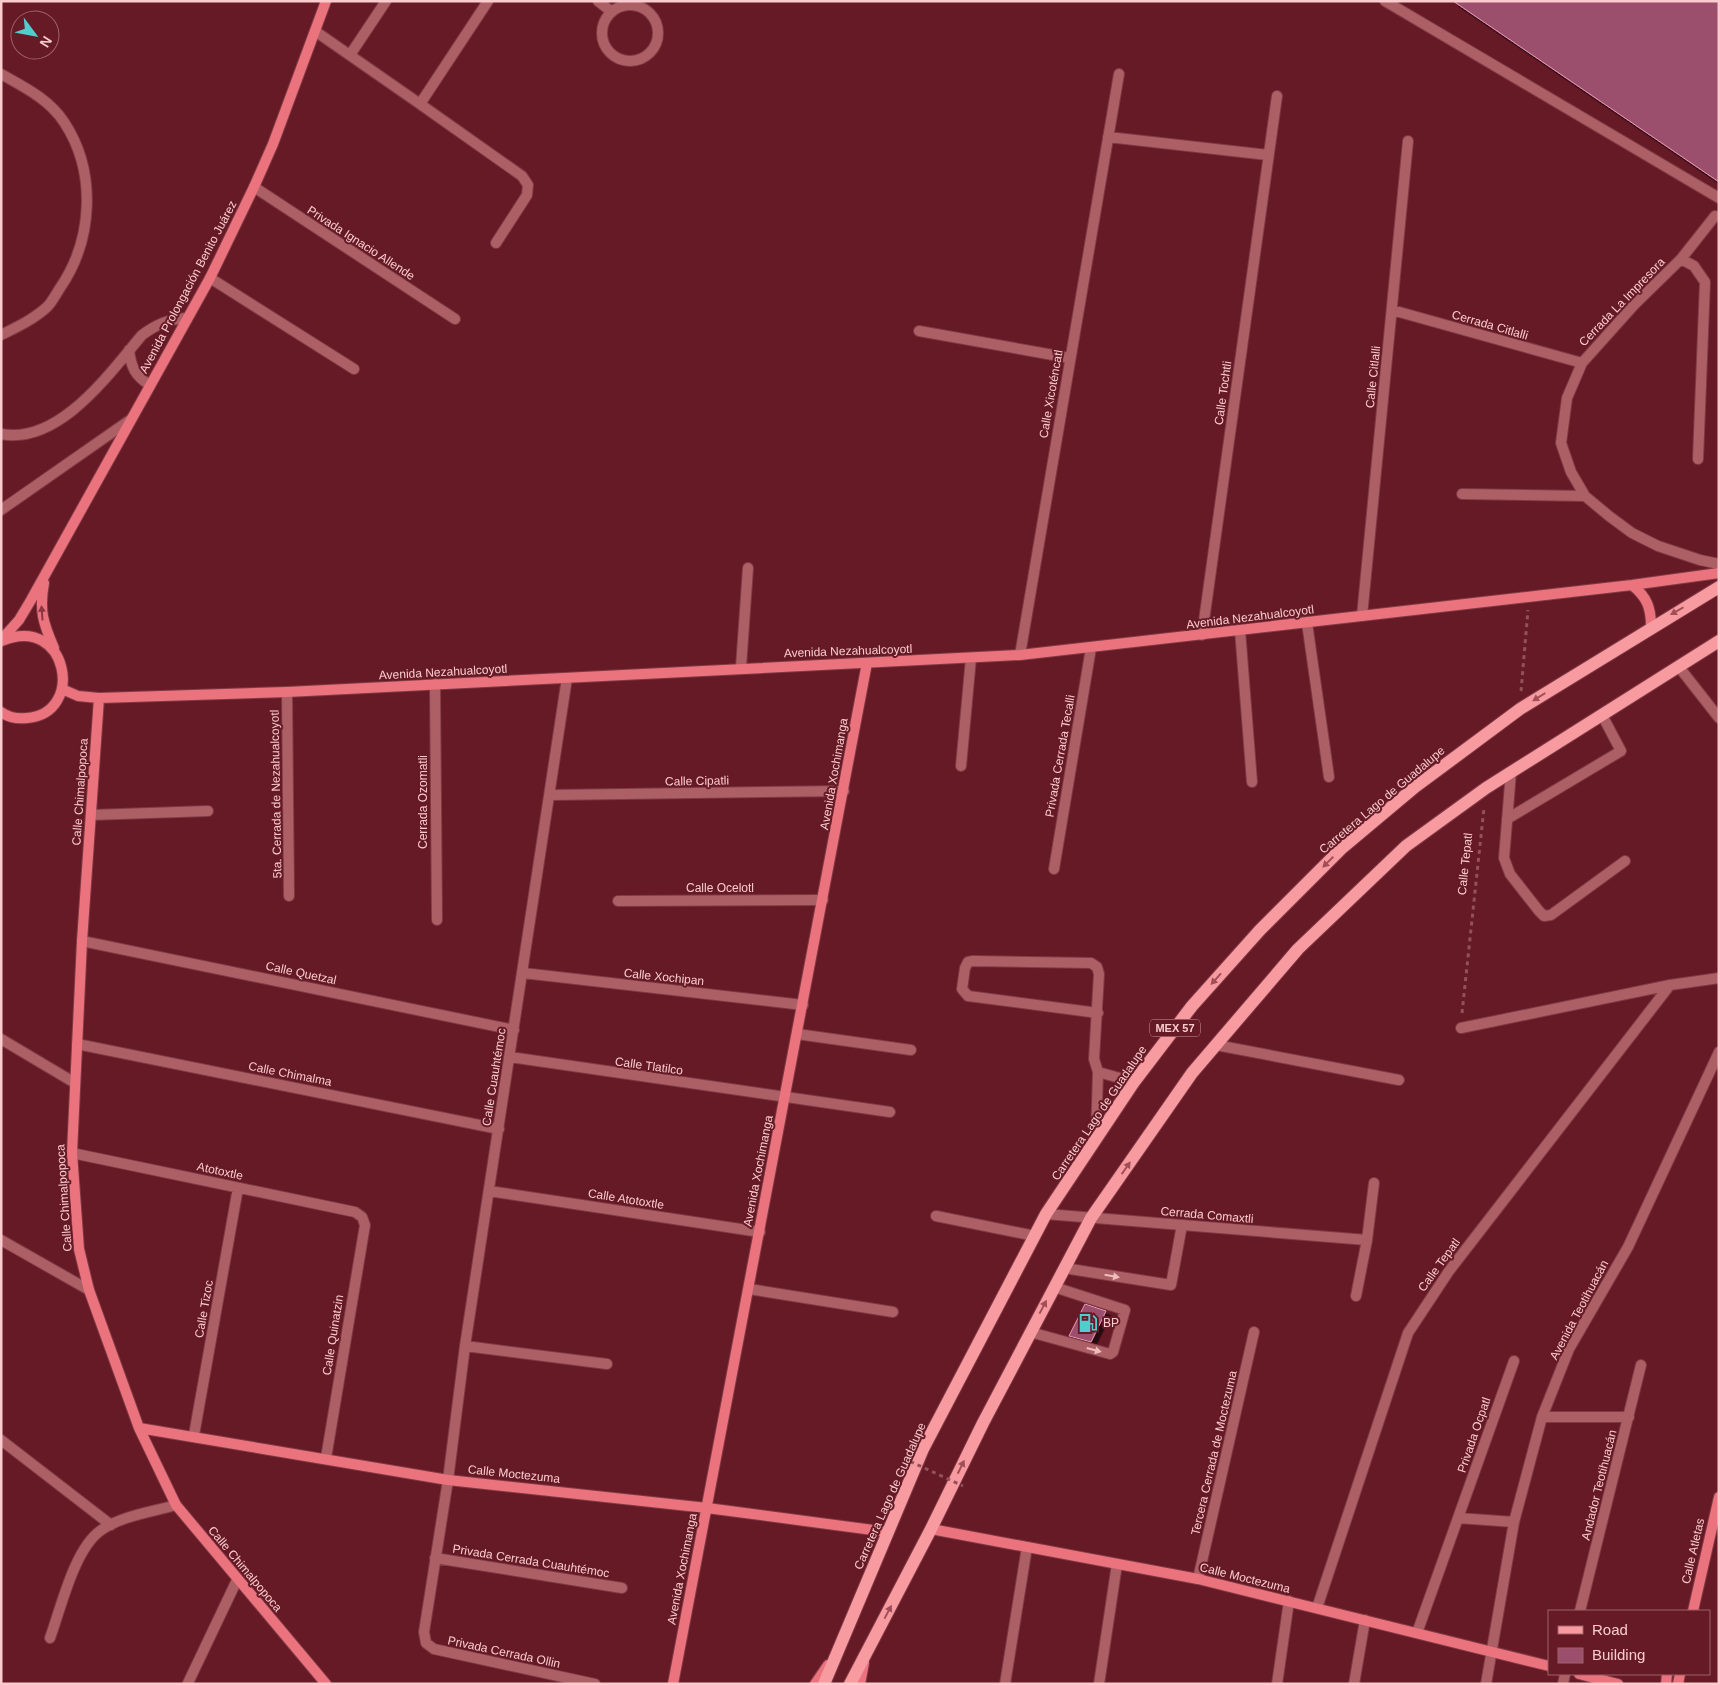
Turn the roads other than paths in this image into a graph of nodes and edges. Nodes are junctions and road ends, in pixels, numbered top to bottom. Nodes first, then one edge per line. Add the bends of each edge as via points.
1 (326, 1) edge
2 (386, 1) edge
3 (488, 1) edge
4 (598, 1) edge
5 (1385, 1) edge
6 (612, 12) junction
7 (315, 31) junction
8 (350, 55) junction
9 (1, 74) edge
10 (1119, 74) dead end
11 (1276, 96) dead end
12 (420, 104) junction
13 (1108, 137) junction
14 (1408, 141) dead end
15 (1268, 155) junction
16 (254, 187) junction
17 (1719, 198) edge
18 (1715, 216) dead end
19 (496, 243) dead end
20 (1681, 259) junction
21 (210, 278) junction
22 (1392, 310) junction
23 (187, 318) junction
24 (455, 319) dead end
25 (919, 331) dead end
26 (1, 335) edge
27 (129, 350) junction
28 (1070, 358) junction
29 (1582, 363) junction
30 (354, 369) dead end
31 (150, 385) junction
32 (130, 420) junction
33 (1, 434) edge
34 (1698, 459) dead end
35 (1462, 494) dead end
36 (1585, 496) junction
37 (1, 510) edge
38 (1719, 564) edge
39 (748, 568) dead end
40 (45, 572) junction
41 (1719, 574) edge
42 (1632, 585) junction
43 (1719, 587) edge
44 (1362, 616) junction
45 (1307, 623) junction
46 (1651, 626) junction
47 (1240, 630) junction
48 (1202, 635) junction
49 (1, 641) edge
50 (1719, 641) edge
51 (1091, 648) junction
52 (56, 652) junction
53 (1020, 655) junction
54 (971, 658) junction
55 (867, 663) junction
56 (741, 667) junction
57 (1679, 667) junction
58 (567, 678) junction
59 (435, 684) junction
60 (62, 689) junction
61 (287, 692) junction
62 (99, 698) junction
63 (2, 714) edge
64 (1602, 715) junction
65 (1719, 718) edge
66 (961, 766) dead end
67 (1511, 772) junction
68 (1329, 777) dead end
69 (1252, 782) dead end
70 (844, 791) junction
71 (551, 795) junction
72 (208, 811) dead end
73 (91, 815) junction
74 (1507, 819) junction
75 (1625, 861) dead end
76 (1054, 869) dead end
77 (289, 896) dead end
78 (823, 900) junction
79 (618, 901) dead end
80 (437, 920) dead end
81 (82, 941) junction
82 (523, 973) junction
83 (1719, 978) edge
84 (1670, 985) junction
85 (803, 1005) junction
86 (1098, 1013) junction
87 (1461, 1028) road end
88 (514, 1030) junction
89 (797, 1034) junction
90 (1, 1038) edge
91 (77, 1044) junction
92 (1216, 1045) junction
93 (912, 1050) dead end
94 (1719, 1052) edge
95 (510, 1058) junction
96 (1098, 1072) junction
97 (1399, 1080) dead end
98 (1134, 1082) junction
99 (75, 1083) junction
100 (785, 1098) junction
101 (890, 1112) dead end
102 (499, 1129) junction
103 (1096, 1138) junction
104 (72, 1153) junction
105 (1374, 1183) dead end
106 (238, 1188) junction
107 (489, 1191) junction
108 (1046, 1214) junction
109 (936, 1216) dead end
110 (362, 1217) joint
111 (1090, 1218) junction
112 (1182, 1226) junction
113 (760, 1232) junction
114 (1035, 1236) junction
115 (1, 1240) edge
116 (1367, 1240) junction
117 (1064, 1268) junction
118 (1054, 1287) junction
119 (749, 1289) junction
120 (88, 1290) junction
121 (1356, 1296) dead end
122 (893, 1312) dead end
123 (1030, 1332) junction
124 (1254, 1332) dead end
125 (465, 1346) junction
126 (1514, 1361) dead end
127 (607, 1364) dead end
128 (1642, 1365) dead end
129 (1629, 1417) junction
130 (1542, 1418) junction
131 (139, 1428) junction
132 (194, 1435) junction
133 (1, 1440) edge
134 (326, 1458) junction
135 (448, 1480) junction
136 (1718, 1503) edge
137 (176, 1505) junction
138 (707, 1508) junction
139 (1458, 1518) junction
140 (1514, 1522) junction
141 (111, 1525) junction
142 (931, 1529) junction
143 (888, 1532) junction
144 (1027, 1546) junction
145 (435, 1558) junction
146 (1117, 1564) junction
147 (1198, 1578) junction
148 (237, 1580) junction
149 (622, 1588) dead end
150 (1288, 1601) junction
151 (1317, 1608) junction
152 (1580, 1610) edge
153 (1693, 1610) edge
154 (1365, 1620) junction
155 (1418, 1633) junction
156 (50, 1638) dead end
157 (841, 1646) junction
158 (1492, 1652) junction
159 (865, 1656) junction
160 (1548, 1666) edge
161 (1583, 1675) edge
162 (188, 1683) edge
163 (326, 1684) edge
164 (595, 1684) edge
165 (673, 1684) edge
166 (815, 1684) edge
167 (824, 1684) edge
168 (850, 1684) edge
169 (860, 1684) edge
170 (1005, 1684) edge
171 (1099, 1684) edge
172 (1277, 1684) edge
173 (1354, 1684) edge
174 (1486, 1684) edge
175 (1618, 1684) edge

1 - 7 street, Avenida Prolongación Benito Juárez
2 - 8 street
3 - 12 street
4 - 6 street
5 - 17 street
6 - 6 street via 602,31 603,42 609,52 628,61 639,60 648,54 658,35 651,15 632,5
7 - 8 street
7 - 16 street, Avenida Prolongación Benito Juárez
8 - 12 street
9 - 26 street via 31,90 64,122 78,150 88,198 79,255 65,281 48,306
10 - 13 street, Calle Xicoténcatl
11 - 15 street, Calle Tochtli
12 - 19 street via 522,176 528,185 527,195
13 - 15 street
13 - 28 street, Calle Xicoténcatl
14 - 22 street, Calle Citlalli
15 - 48 street, Calle Tochtli
16 - 21 street, Avenida Prolongación Benito Juárez
16 - 24 street, Privada Ignacio Allende
18 - 20 street, Cerrada La Impresora
20 - 29 street, Cerrada La Impresora
20 - 34 street via 1694,266 1705,282
21 - 23 street, Avenida Prolongación Benito Juárez
21 - 30 street
22 - 29 street, Cerrada Citlalli
22 - 44 street, Calle Citlalli
23 - 27 street via 171,319 154,326
23 - 31 street, Avenida Prolongación Benito Juárez
25 - 28 street
27 - 31 street via 131,365 138,378
27 - 33 street via 77,408 46,429 25,436
28 - 53 street, Calle Xicoténcatl
29 - 36 street, Cerrada La Impresora via 1568,398 1560,443
31 - 32 street, Avenida Prolongación Benito Juárez
32 - 37 street
32 - 40 street, Avenida Prolongación Benito Juárez
35 - 36 street
36 - 38 street, Cerrada La Impresora via 1632,533 1658,546
39 - 56 street
40 - 49 street, Avenida Prolongación Benito Juárez via 19,620
52 -> 40 street, Avenida Prolongación Benito Juárez via 42,621
41 - 42 street, Avenida Nezahualcoyotl
42 - 44 street, Avenida Nezahualcoyotl
42 - 46 street via 1648,603
43 -> 46 main road, Carretera Lago de Guadalupe / MEX 57
44 - 45 street, Avenida Nezahualcoyotl
45 - 47 street, Avenida Nezahualcoyotl
45 - 68 street
46 -> 98 main road, Carretera Lago de Guadalupe / MEX 57 via 1520,709 1415,787 1341,849 1229,964
47 - 48 street, Avenida Nezahualcoyotl
47 - 69 street
48 - 51 street, Avenida Nezahualcoyotl
49 - 52 street via 14,636 29,636 44,641
50 - 57 main road, MEX 57
51 - 53 street, Avenida Nezahualcoyotl
51 - 76 street, Privada Cerrada Tecalli
52 - 60 street, Avenida Prolongación Benito Juárez via 64,676
53 - 54 street, Avenida Nezahualcoyotl
54 - 55 street, Avenida Nezahualcoyotl
54 - 66 street
55 - 56 street, Avenida Nezahualcoyotl
55 - 70 street, Avenida Xochimanga
56 - 58 street, Avenida Nezahualcoyotl
57 - 64 main road, MEX 57
57 - 65 street
58 - 59 street, Avenida Nezahualcoyotl
58 - 71 street, Calle Cuauhtémoc
59 - 61 street, Avenida Nezahualcoyotl
59 - 80 street, Cerrada Ozomatli
60 - 62 street, Avenida Nezahualcoyotl via 78,696
60 - 63 street via 45,712 32,718 18,719
61 - 62 street, Avenida Nezahualcoyotl
61 - 77 street, 5ta. Cerrada de Nezahualcoyotl
62 - 73 street, Calle Chimalpopoca
64 - 67 main road, MEX 57
64 - 74 street via 1621,751
67 - 74 street
67 - 92 main road, MEX 57 via 1398,853 1298,949
70 - 71 street, Calle Cipatli
70 - 78 street, Avenida Xochimanga
71 - 82 street, Calle Cuauhtémoc
72 - 73 street
73 - 81 street, Calle Chimalpopoca
74 - 75 street via 1504,858 1510,874 1544,916 1551,915
78 - 79 street, Calle Ocelotl
78 - 85 street, Avenida Xochimanga
81 - 88 street, Calle Quetzal
81 - 91 street, Calle Chimalpopoca
82 - 85 street, Calle Xochipan
82 - 88 street, Calle Cuauhtémoc
83 - 84 street
84 - 87 street
84 - 151 street, Calle Tepatl via 1449,1271 1408,1333
85 - 89 street, Avenida Xochimanga
86 - 86 street via 1099,974 1091,963 973,961 968,962 965,968 962,989 968,996
86 - 96 street via 1094,1059
88 - 95 street, Calle Cuauhtémoc
89 - 93 street
89 - 100 street, Avenida Xochimanga
90 - 99 street
91 - 99 street, Calle Chimalpopoca
91 - 102 street, Calle Chimalma
92 - 97 street
111 -> 92 main road, MEX 57 via 1192,1073
94 - 130 street, Avenida Teotihuacán via 1628,1247 1569,1349
95 - 100 street, Calle Tlatilco
95 - 102 street, Calle Cuauhtémoc
96 - 98 street
96 - 103 street
98 - 103 main road, Carretera Lago de Guadalupe / MEX 57
99 - 104 street, Calle Chimalpopoca
100 - 101 street, Calle Tlatilco
100 - 113 street, Avenida Xochimanga
102 - 107 street, Calle Cuauhtémoc
103 - 108 main road, Carretera Lago de Guadalupe / MEX 57
104 - 106 street, Atotoxtle
104 - 120 street, Calle Chimalpopoca via 79,1249
105 - 116 street
106 - 110 street, Atotoxtle via 355,1212
106 - 132 street, Calle Tizoc
107 - 113 street, Calle Atotoxtle
107 - 125 street, Calle Cuauhtémoc
108 - 111 street, Cerrada Comaxtli
108 - 114 main road, Carretera Lago de Guadalupe / MEX 57
109 - 114 street
110 - 134 street, Calle Quinatzin via 364,1225
111 - 112 street, Cerrada Comaxtli
111 - 117 main road, MEX 57
112 - 116 street, Cerrada Comaxtli
117 -> 112 street via 1171,1285
113 - 119 street, Avenida Xochimanga
114 - 143 main road, Carretera Lago de Guadalupe / MEX 57 via 923,1449
115 - 120 street
116 - 121 street
117 - 118 main road, MEX 57
123 -> 118 main road, MEX 57
123 -> 118 street via 1110,1354 1113,1352 1125,1310
119 - 122 street
119 - 138 street, Avenida Xochimanga
120 - 131 street, Calle Chimalpopoca
142 -> 123 main road, MEX 57
124 - 147 street, Tercera Cerrada de Moctezuma
125 - 127 street
125 - 135 street, Calle Cuauhtémoc
126 - 139 street, Privada Ocpatl
128 - 129 street, Andador Teotihuacán
129 - 130 street
129 - 152 street, Andador Teotihuacán
130 - 140 street, Avenida Teotihuacán
131 - 132 street, Calle Moctezuma
131 - 137 street, Calle Chimalpopoca
132 - 134 street, Calle Moctezuma
133 - 141 street
134 - 135 street, Calle Moctezuma
135 - 138 street, Calle Moctezuma
135 - 145 street, Privada Cerrada Ollin
136 - 153 street, Calle Atletas
137 - 141 street
137 - 148 street, Calle Chimalpopoca
138 - 143 street, Calle Moctezuma
138 - 165 street, Avenida Xochimanga
139 - 140 street
139 - 155 street, Privada Ocpatl
140 - 158 street, Avenida Teotihuacán
141 - 156 street via 99,1532 79,1560
142 - 144 street, Calle Moctezuma
159 -> 142 main road, MEX 57
143 - 157 main road, Carretera Lago de Guadalupe / MEX 57
144 - 146 street, Calle Moctezuma
144 - 170 street
145 - 149 street, Privada Cerrada Cuauhtémoc
145 - 164 street, Privada Cerrada Ollin via 424,1632 426,1644 434,1650
146 - 147 street, Calle Moctezuma
146 - 171 street
147 - 150 street, Calle Moctezuma
148 - 162 street
148 - 163 street, Calle Chimalpopoca
150 - 151 street, Calle Moctezuma
150 - 172 street
151 - 154 street, Calle Moctezuma
154 - 155 street, Calle Moctezuma
154 - 173 street
155 - 158 street, Calle Moctezuma
157 - 166 street, Carretera Lago de Guadalupe / MEX 57
157 - 167 main road
158 - 160 street, Calle Moctezuma
158 - 174 street, Avenida Teotihuacán
159 - 168 main road
159 - 169 street, MEX 57
161 - 175 street

